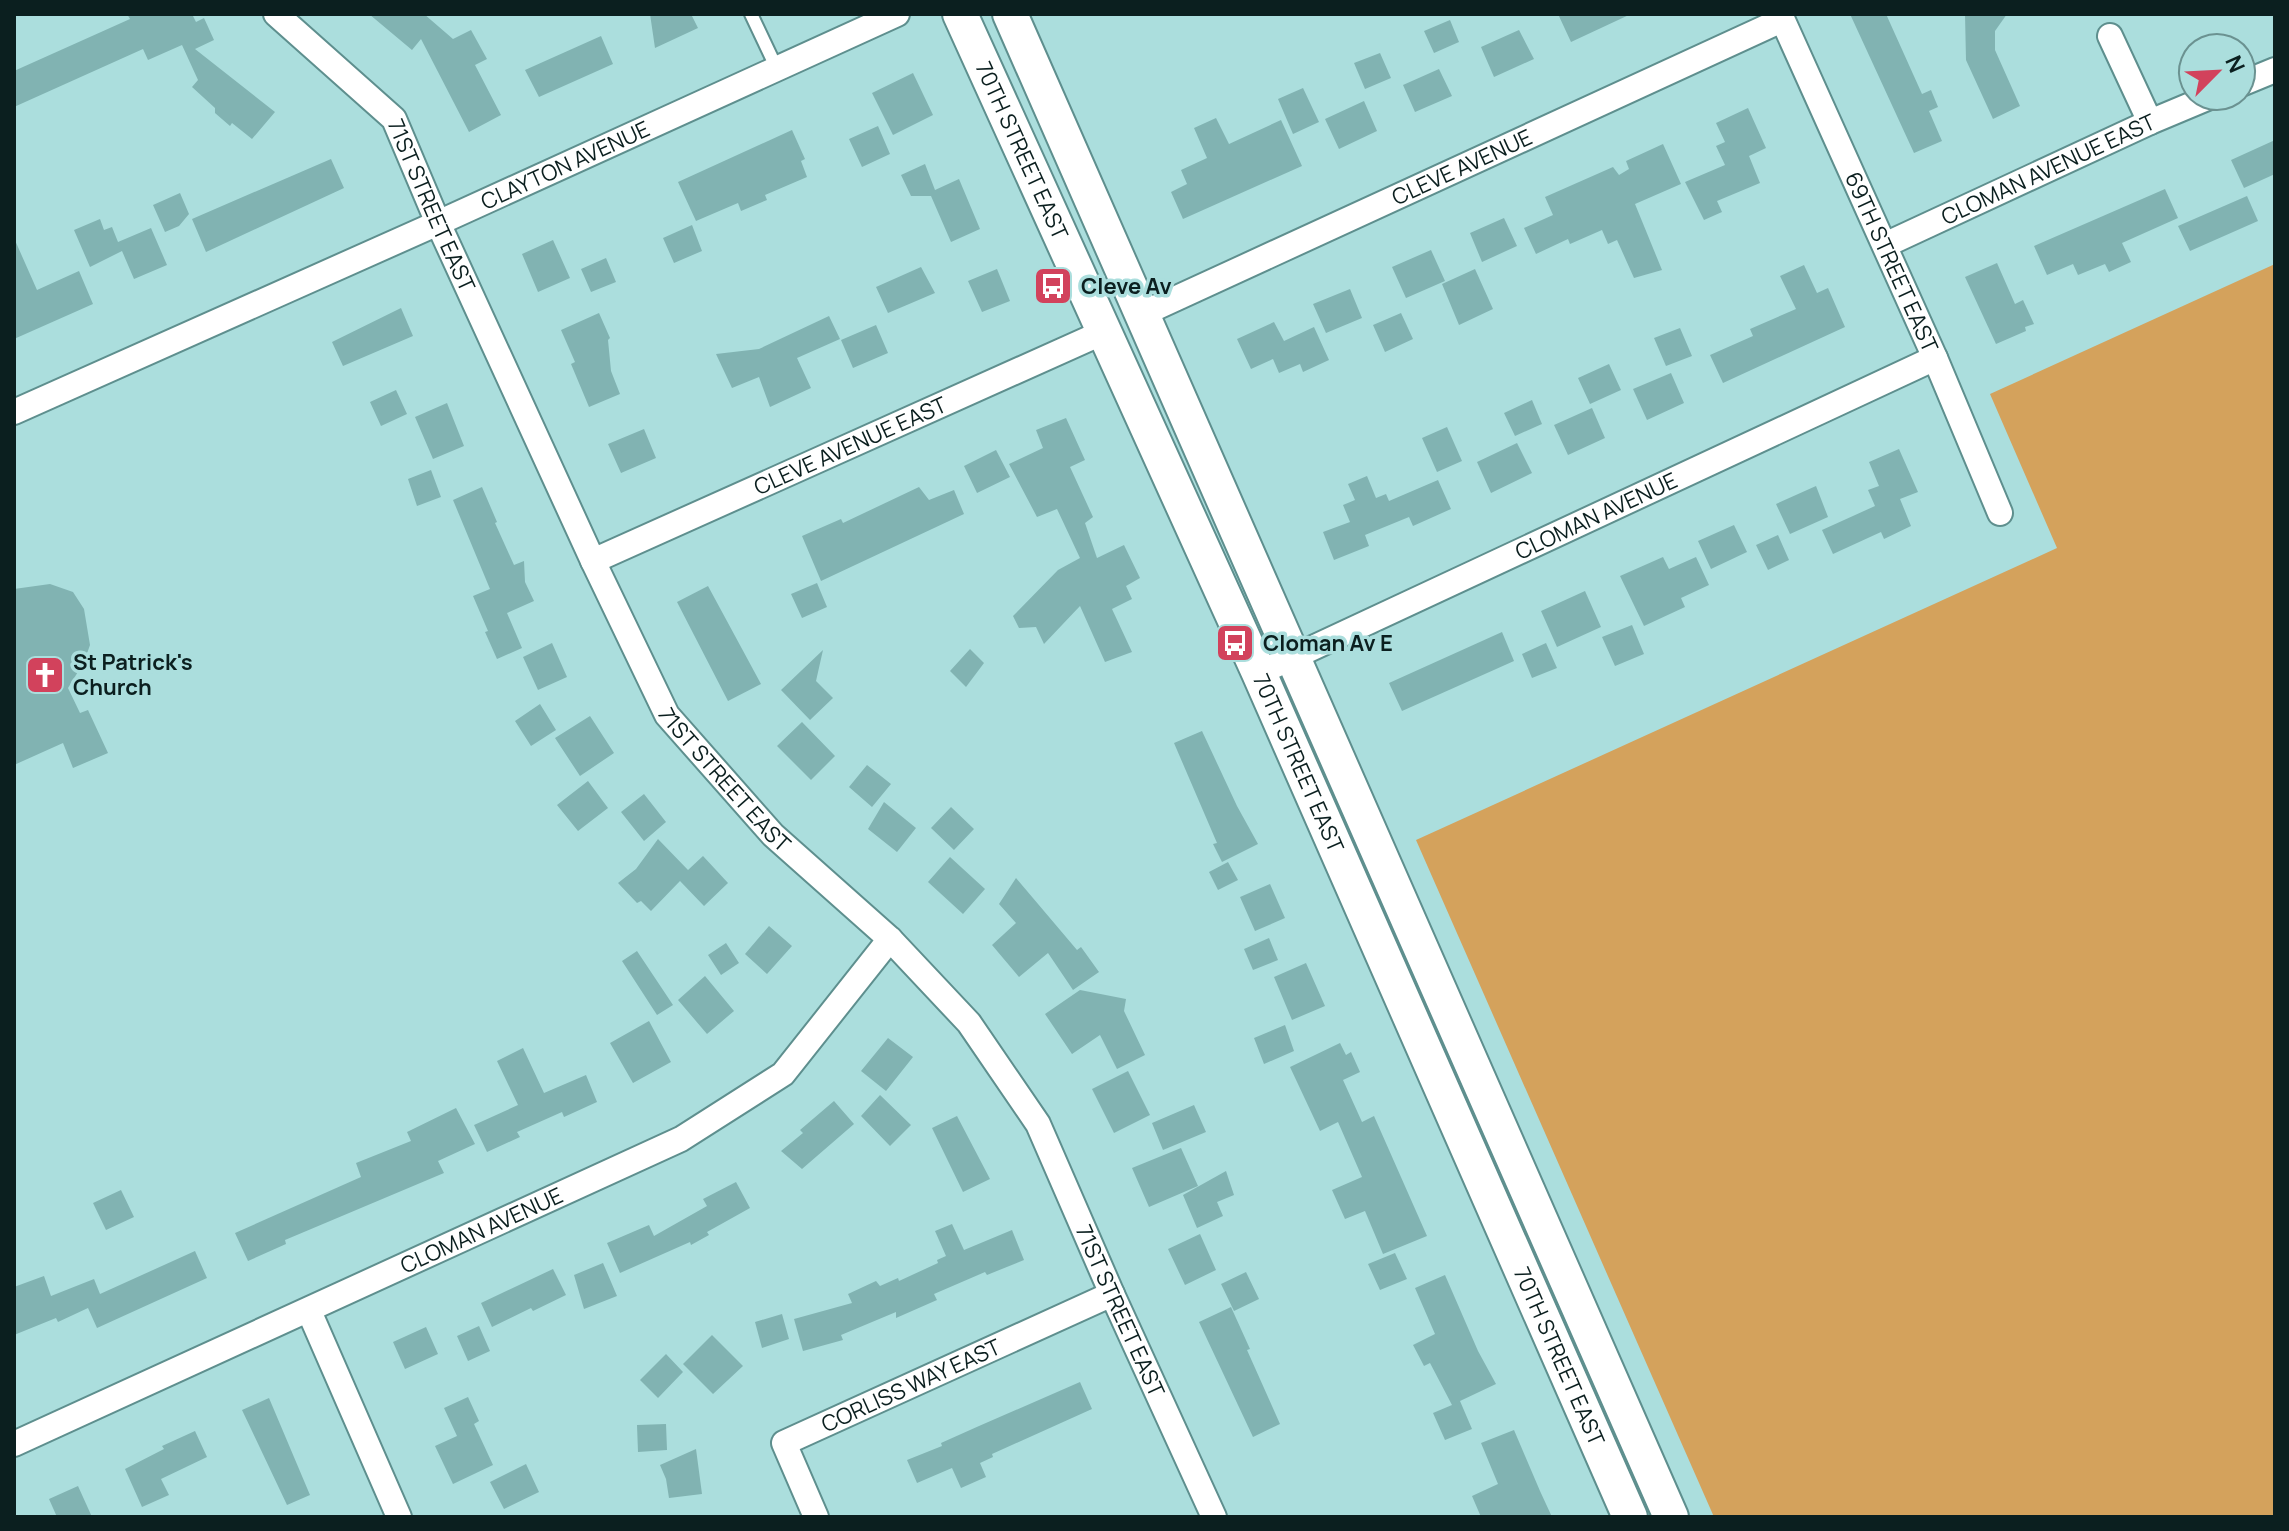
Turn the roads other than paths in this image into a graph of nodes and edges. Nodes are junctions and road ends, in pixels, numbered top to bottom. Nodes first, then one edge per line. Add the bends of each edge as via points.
1 (276, 14) edge
2 (751, 14) edge
3 (897, 14) edge
4 (960, 14) edge
5 (1010, 14) edge
6 (1781, 17) edge
7 (2110, 36) dead end
8 (777, 69) junction
9 (2177, 111) edge
10 (2150, 122) junction
11 (438, 223) junction
12 (1885, 245) junction
13 (1142, 314) junction
14 (1106, 331) junction
15 (1935, 358) junction
16 (14, 412) edge
17 (2000, 513) dead end
18 (593, 561) junction
19 (1292, 658) junction
20 (1259, 673) junction
21 (890, 939) junction
22 (1112, 1294) junction
23 (309, 1311) junction
24 (14, 1444) edge
25 (399, 1517) edge
26 (816, 1517) edge
27 (1214, 1517) edge
28 (1630, 1517) edge
29 (1671, 1517) edge

1 - 11 street, 71ST STREET EAST via 394,119
2 - 8 lane
3 - 8 street, CLAYTON AVENUE
4 - 14 main road, 70TH STREET EAST
5 - 13 main road, 70TH STREET EAST
6 - 12 street, 69TH STREET EAST
6 - 13 street, CLEVE AVENUE
7 - 10 street
8 - 11 street, CLAYTON AVENUE
9 - 10 street, CLOMAN AVENUE EAST
10 - 12 street, CLOMAN AVENUE EAST
11 - 16 street, CLAYTON AVENUE
11 - 18 street, 71ST STREET EAST
12 - 15 street, 69TH STREET EAST
13 - 19 main road, 70TH STREET EAST
14 - 18 street, CLEVE AVENUE EAST
14 - 20 main road, 70TH STREET EAST
15 - 17 street, 69TH STREET EAST
15 - 19 street, CLOMAN AVENUE
18 - 21 street, 71ST STREET EAST via 667,715 773,835
19 - 20 street, CLOMAN AVENUE
19 - 29 main road, 70TH STREET EAST
20 - 28 main road, 70TH STREET EAST
21 - 22 street, 71ST STREET EAST via 969,1023 1038,1124
21 - 23 street, CLOMAN AVENUE via 783,1074 681,1139
22 - 26 street, CORLISS WAY EAST via 784,1443
22 - 27 street, 71ST STREET EAST
23 - 24 street, CLOMAN AVENUE
23 - 25 street

